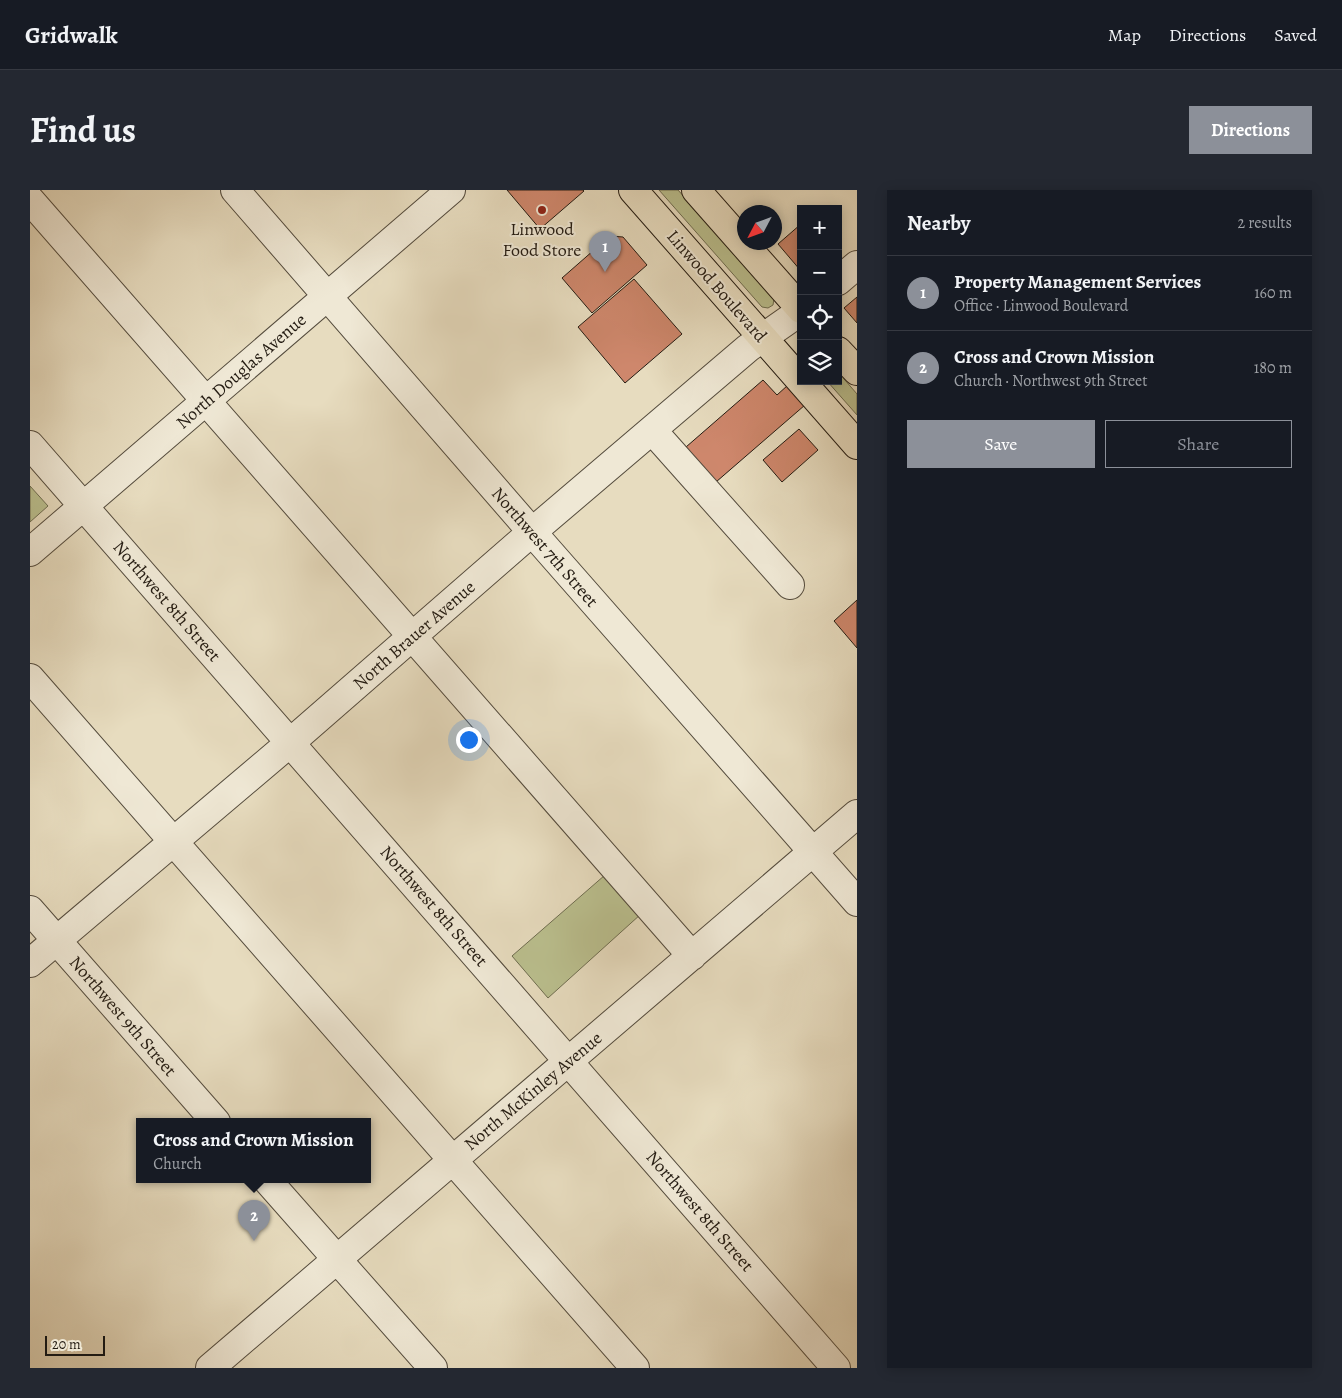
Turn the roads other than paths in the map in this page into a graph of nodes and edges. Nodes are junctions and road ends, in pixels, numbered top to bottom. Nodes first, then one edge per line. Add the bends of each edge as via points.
1 (236, 190) edge
2 (633, 190) edge
3 (696, 190) edge
4 (443, 192) edge
5 (30, 200) edge
6 (857, 265) edge
7 (842, 278) edge
8 (329, 296) junction
9 (797, 305) edge
10 (797, 313) edge
11 (763, 338) junction
12 (842, 355) edge
13 (857, 371) edge
14 (206, 401) junction
15 (652, 430) junction
16 (30, 445) edge
17 (857, 445) edge
18 (83, 506) junction
19 (532, 532) junction
20 (30, 552) edge
21 (790, 586) dead end
22 (412, 636) junction
23 (30, 678) edge
24 (291, 742) junction
25 (857, 814) edge
26 (172, 842) junction
27 (813, 852) junction
28 (857, 902) edge
29 (30, 910) edge
30 (57, 941) junction
31 (692, 956) junction
32 (30, 962) edge
33 (569, 1061) junction
34 (212, 1118) edge
35 (453, 1159) junction
36 (270, 1183) edge
37 (336, 1258) junction
38 (214, 1367) edge
39 (433, 1368) edge
40 (635, 1368) edge
41 (836, 1368) edge

1 - 8 street, Northwest 7th Street
2 - 11 main road, Linwood Boulevard
3 - 9 main road
4 - 8 street, North Douglas Avenue
5 - 14 street
6 - 7 street
8 - 14 street, North Douglas Avenue
8 - 19 street, Northwest 7th Street
10 - 11 street, North Brauer Avenue
11 - 15 street, North Brauer Avenue
11 - 17 main road, Linwood Boulevard
12 - 13 main road
14 - 18 street, North Douglas Avenue
14 - 22 street
15 - 19 street, North Brauer Avenue
15 - 21 street
16 - 18 street, Northwest 8th Street
18 - 20 street, North Douglas Avenue
18 - 24 street, Northwest 8th Street
19 - 22 street, North Brauer Avenue
19 - 27 street, Northwest 7th Street
22 - 24 street, North Brauer Avenue
22 - 31 street
23 - 26 street
24 - 26 street, North Brauer Avenue
24 - 33 street, Northwest 8th Street
25 - 27 street, North McKinley Avenue
26 - 30 street, North Brauer Avenue
26 - 35 street
27 - 28 street, Northwest 7th Street
27 - 31 street, North McKinley Avenue
29 - 30 street, Northwest 9th Street
30 - 32 street, North Brauer Avenue
30 - 34 street, Northwest 9th Street
31 - 33 street, North McKinley Avenue
33 - 35 street, North McKinley Avenue
33 - 41 street, Northwest 8th Street
35 - 37 street, North McKinley Avenue
35 - 40 street
36 - 37 street
37 - 38 street, North McKinley Avenue
37 - 39 street

